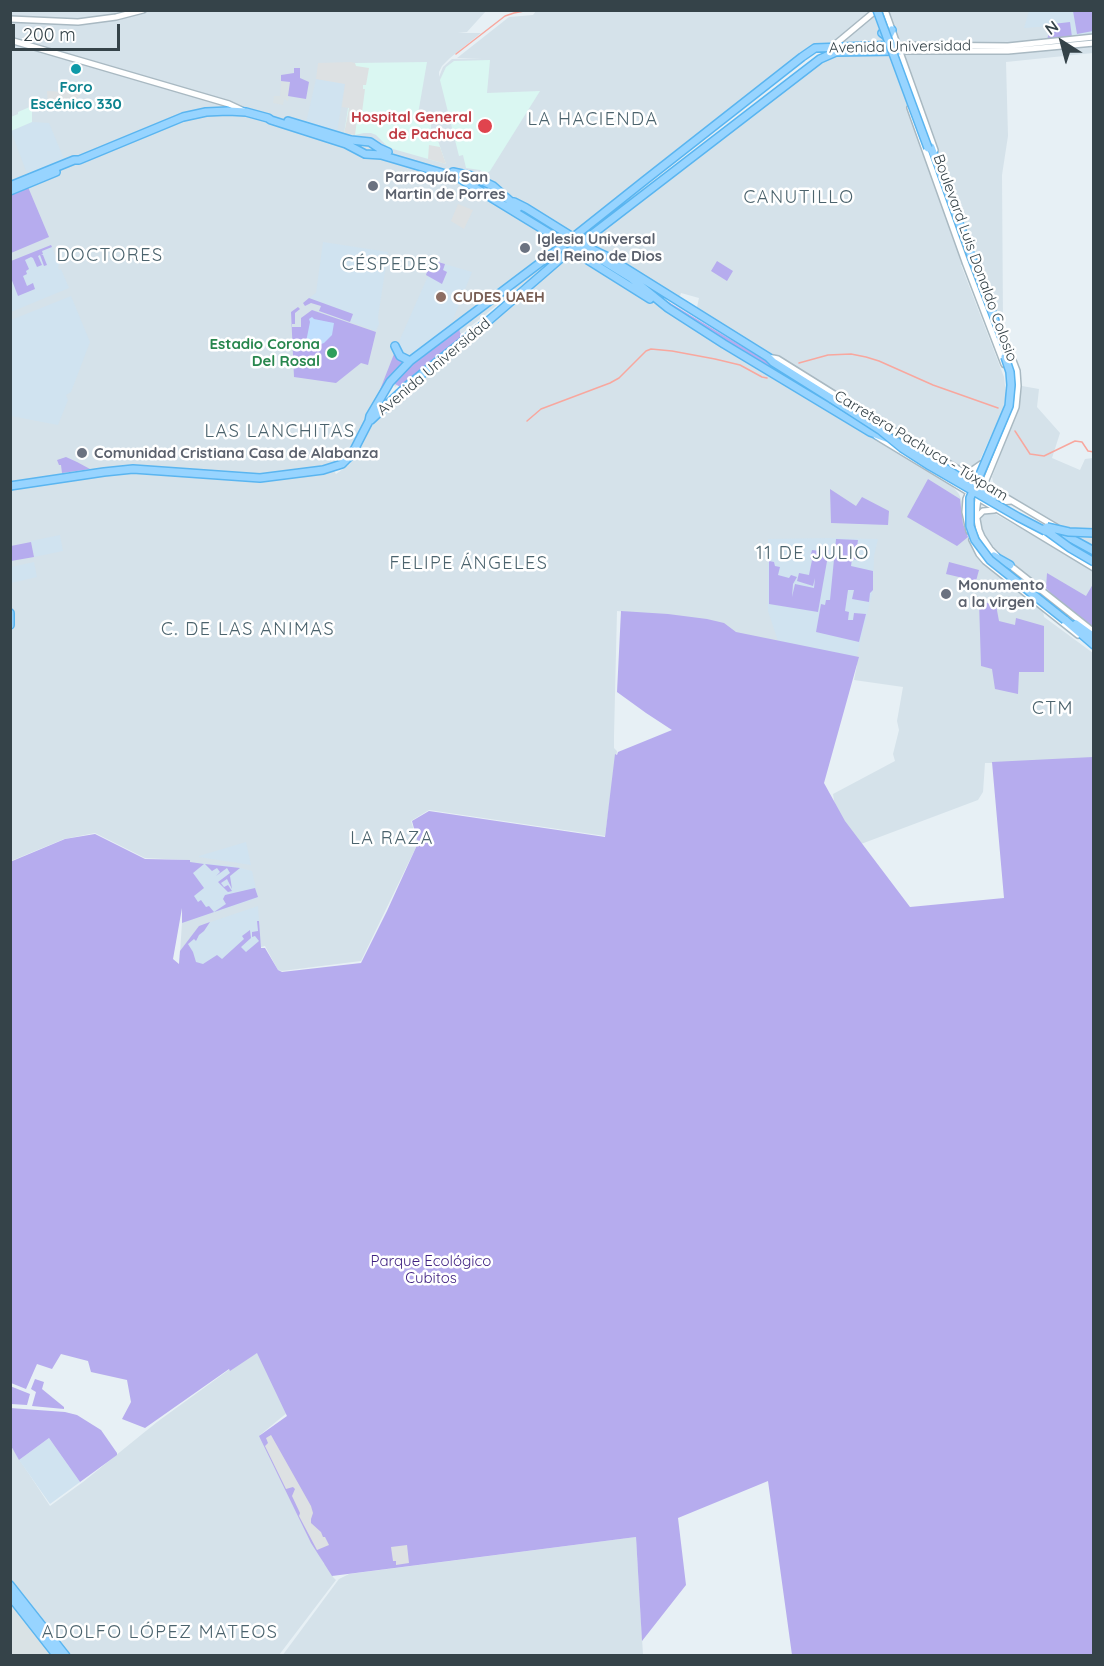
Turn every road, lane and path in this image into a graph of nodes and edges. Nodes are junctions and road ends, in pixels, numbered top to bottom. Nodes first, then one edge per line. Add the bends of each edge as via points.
1 (143, 10) edge
2 (878, 11) edge
3 (10, 19) edge
4 (892, 30) junction
5 (882, 33) junction
6 (1094, 37) edge
7 (10, 40) edge
8 (1094, 43) edge
9 (832, 47) junction
10 (888, 48) junction
11 (898, 48) junction
12 (903, 61) junction
13 (894, 64) junction
14 (246, 112) junction
15 (299, 127) junction
16 (703, 135) junction
17 (710, 143) junction
18 (79, 160) junction
19 (934, 161) junction
20 (473, 185) junction
21 (10, 186) edge
22 (493, 186) junction
23 (10, 191) edge
24 (508, 200) junction
25 (602, 227) junction
26 (554, 236) junction
27 (573, 242) junction
28 (601, 253) junction
29 (565, 255) junction
30 (639, 285) junction
31 (490, 302) junction
32 (668, 308) junction
33 (697, 314) junction
34 (487, 322) junction
35 (395, 346) dead end
36 (768, 357) junction
37 (410, 361) junction
38 (841, 414) junction
39 (369, 421) junction
40 (884, 425) junction
41 (870, 432) junction
42 (990, 443) junction
43 (1000, 446) junction
44 (981, 464) junction
45 (991, 467) junction
46 (932, 469) junction
47 (960, 471) junction
48 (974, 479) junction
49 (950, 482) junction
50 (984, 485) junction
51 (10, 486) edge
52 (969, 490) junction
53 (998, 493) junction
54 (980, 496) junction
55 (1011, 501) junction
56 (965, 506) junction
57 (999, 511) junction
58 (977, 522) junction
59 (1039, 525) junction
60 (1094, 533) edge
61 (1072, 539) junction
62 (1094, 550) edge
63 (1094, 562) edge
64 (1010, 565) junction
65 (1094, 568) edge
66 (10, 613) edge
67 (1066, 619) junction
68 (10, 625) edge
69 (1094, 632) edge
70 (1094, 637) edge
71 (1093, 645) edge
72 (10, 1586) edge
73 (10, 1596) edge
74 (57, 1656) edge
75 (66, 1656) edge

1 - 3 street via 78,22
2 - 4 street, Boulevard Luis Donaldo Colosio
2 - 5 street, Boulevard Luis Donaldo Colosio
2 - 9 street
2 - 19 main road, bridge
4 - 5 main road via 890,36
4 - 11 street, Boulevard Luis Donaldo Colosio
5 - 10 street, Boulevard Luis Donaldo Colosio
6 - 11 street, Avenida Universidad via 1008,46
7 - 14 street
8 - 11 street, Avenida Universidad via 1008,51
9 - 10 main road, Avenida Universidad
9 - 16 main road, Avenida Universidad via 815,48
10 - 11 main road, Avenida Universidad
10 - 13 street, Boulevard Luis Donaldo Colosio
10 - 17 main road, Avenida Universidad via 836,52 820,58
11 - 12 street, Boulevard Luis Donaldo Colosio
12 - 13 main road via 898,58
12 - 19 street, Boulevard Luis Donaldo Colosio
13 - 19 street, Boulevard Luis Donaldo Colosio
14 - 15 main road
14 - 18 main road via 206,112 183,117
15 - 20 main road via 365,154 381,155
15 - 22 main road via 370,142 383,151 472,176
16 - 17 main road
16 - 27 main road, Avenida Universidad
17 - 25 main road, Avenida Universidad
18 - 21 main road
18 - 23 main road
19 - 42 street, Boulevard Luis Donaldo Colosio via 965,262 1008,372 1004,412
19 - 43 street, Boulevard Luis Donaldo Colosio via 1017,371 1016,407
19 - 67 main road, bridge via 1010,372 1009,406 970,498 970,526 990,560
20 - 24 main road
20 - 26 main road
22 - 24 main road
22 - 27 main road
24 - 27 main road
25 - 27 main road, Avenida Universidad
25 - 28 main road via 592,240
26 - 27 main road
26 - 27 main road via 558,244
27 - 28 main road, Carretera Pachuca - Túxpam
27 - 29 main road, Avenida Universidad
27 - 30 main road, Carretera Pachuca - Túxpam
27 - 31 main road, Avenida Universidad
28 - 33 main road, Carretera Pachuca - Túxpam
29 - 32 main road via 583,257
29 - 34 main road, Avenida Universidad
30 - 32 main road, Carretera Pachuca - Túxpam
30 - 33 main road
31 - 34 main road via 461,330 467,334
31 - 37 main road, Avenida Universidad
32 - 38 main road, Carretera Pachuca - Túxpam
33 - 36 main road, Carretera Pachuca - Túxpam
34 - 39 main road, Avenida Universidad
35 - 37 main road via 400,356
36 - 40 street, Carretera Pachuca - Túxpam via 788,365
36 - 46 main road, Carretera Pachuca - Túxpam, bridge
37 - 39 main road, Avenida Universidad via 390,382
38 - 40 main road via 878,430
38 - 41 main road, Carretera Pachuca - Túxpam
39 - 51 main road via 347,460 323,470 260,478 133,469
40 - 47 street, Carretera Pachuca - Túxpam
41 - 46 street, Carretera Pachuca - Túxpam
41 - 59 main road, Carretera Pachuca - Túxpam, bridge via 919,452
42 - 43 street
42 - 44 street, Boulevard Luis Donaldo Colosio
43 - 45 street, Boulevard Luis Donaldo Colosio
44 - 47 street via 971,471
44 - 48 street, Boulevard Luis Donaldo Colosio
45 - 50 street, Boulevard Luis Donaldo Colosio
45 - 53 street via 991,481
46 - 49 street, Carretera Pachuca - Túxpam
46 - 52 street via 943,470
46 - 61 main road, Carretera Pachuca - Túxpam, bridge via 1033,526
46 - 64 main road, bridge via 965,493 973,533 980,544
47 - 48 street, Carretera Pachuca - Túxpam
48 - 50 street, Carretera Pachuca - Túxpam
48 - 52 street, Boulevard Luis Donaldo Colosio
49 - 52 street, Carretera Pachuca - Túxpam
49 - 56 street via 960,491
50 - 52 street
50 - 53 street, Carretera Pachuca - Túxpam
50 - 54 street, Boulevard Luis Donaldo Colosio
52 - 54 street, Carretera Pachuca - Túxpam
52 - 56 street
53 - 55 street, Carretera Pachuca - Túxpam
54 - 55 street
54 - 57 street, Carretera Pachuca - Túxpam
54 - 58 street, Boulevard Luis Donaldo Colosio
55 - 61 street, Carretera Pachuca - Túxpam
56 - 71 street via 969,532 985,561
57 - 58 street via 983,511
57 - 65 street, Carretera Pachuca - Túxpam
58 - 64 street, Boulevard Luis Donaldo Colosio via 990,549
59 - 60 main road, bridge
59 - 63 main road, bridge
61 - 62 main road, Carretera Pachuca - Túxpam
64 - 69 street, Boulevard Luis Donaldo Colosio
66 - 68 main road
67 - 70 main road
67 - 71 main road
72 - 75 main road
73 - 74 main road

